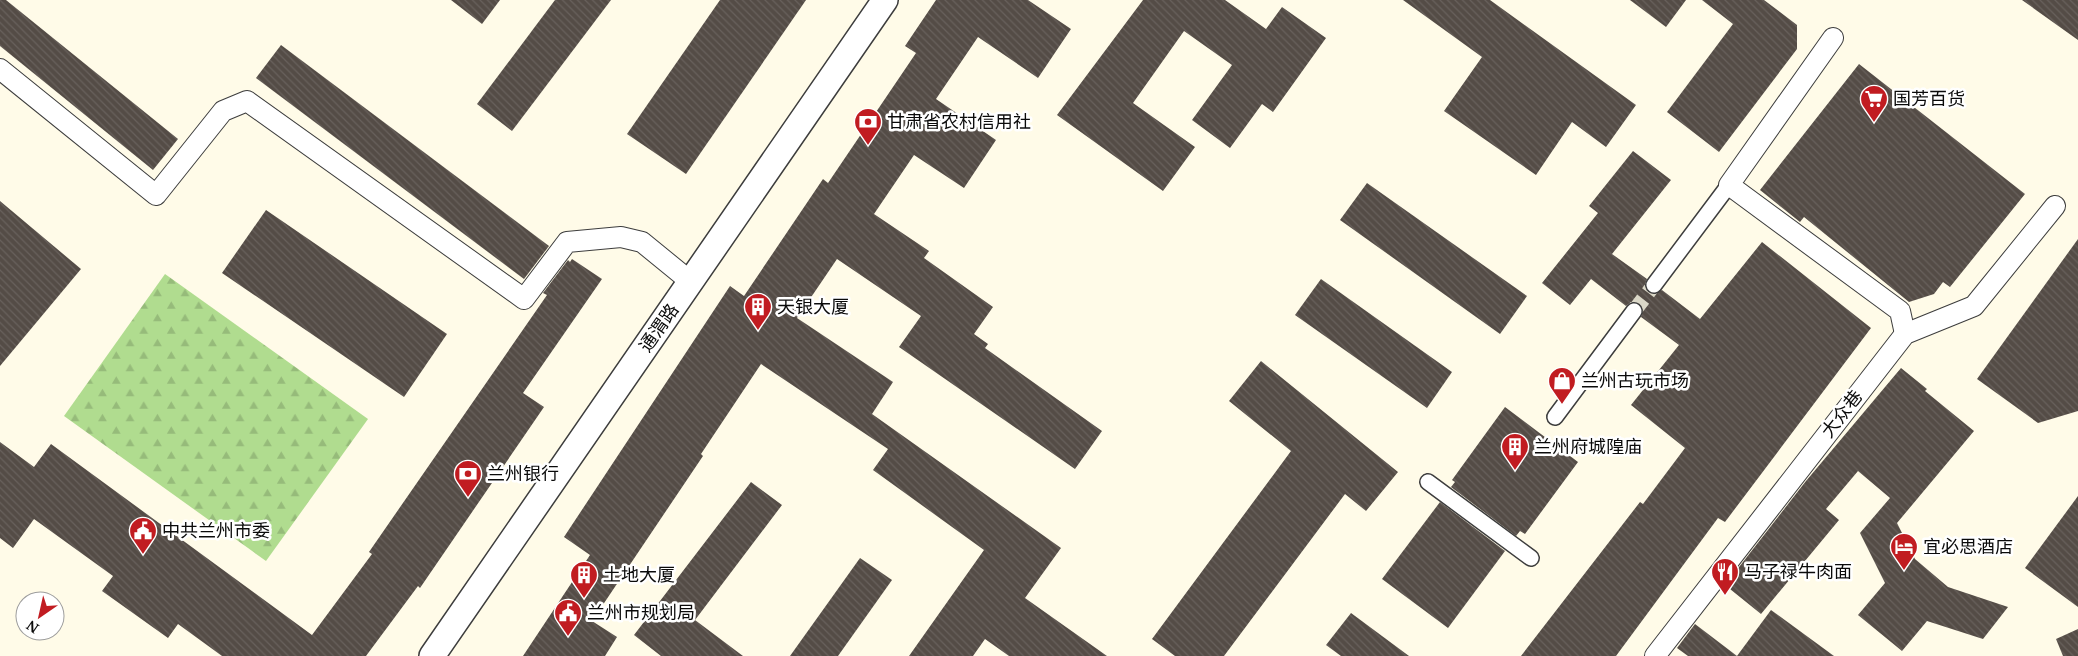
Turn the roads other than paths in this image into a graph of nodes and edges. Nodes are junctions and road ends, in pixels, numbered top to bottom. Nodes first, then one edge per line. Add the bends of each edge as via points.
1 (885, 0) edge
2 (1833, 38) dead end
3 (0, 69) edge
4 (1729, 185) junction
5 (2055, 206) dead end
6 (691, 282) junction
7 (1654, 285) tunnel mouth
8 (1634, 311) tunnel mouth
9 (1905, 334) junction
10 (1555, 417) dead end
11 (1428, 482) dead end
12 (1531, 558) dead end
13 (1658, 655) edge
14 (432, 656) edge

1 - 6 street, 通渭路
2 - 4 street
3 - 6 street via 156,195 223,111 247,101 524,299 567,242 621,237 642,242
4 - 7 street
4 - 9 street via 1900,311
5 - 9 street via 1974,306
6 - 14 street, 通渭路
8 - 10 street
9 - 13 street, 大众巷
11 - 12 street

